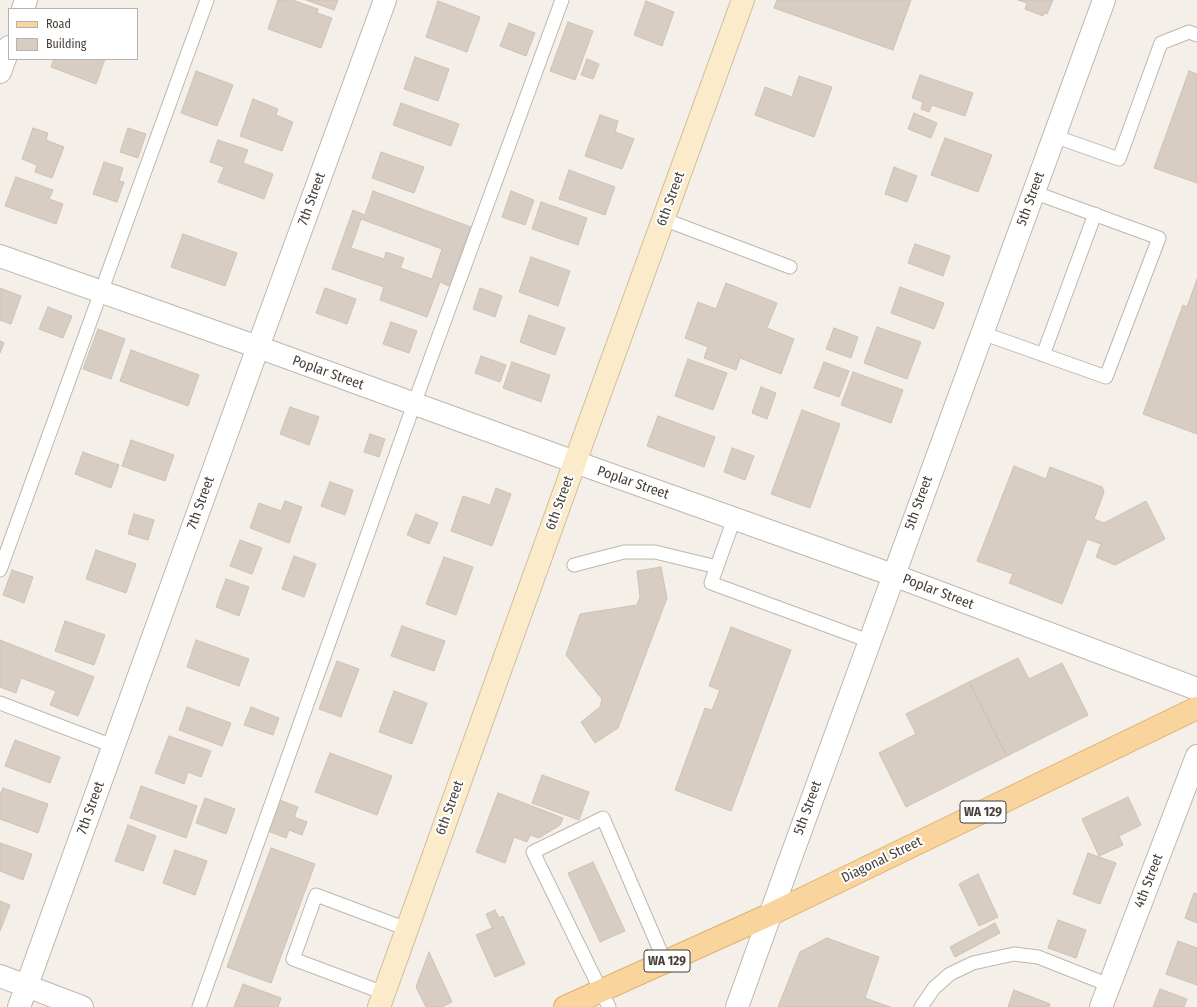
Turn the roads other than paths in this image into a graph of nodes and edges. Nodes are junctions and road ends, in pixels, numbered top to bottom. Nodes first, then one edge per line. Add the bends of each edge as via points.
1 (207, 0) edge
2 (385, 0) edge
3 (562, 0) edge
4 (743, 0) edge
5 (1104, 0) edge
6 (1197, 35) edge
7 (8, 50) edge
8 (0, 72) edge
9 (1054, 136) junction
10 (1033, 192) junction
11 (1095, 214) junction
12 (663, 219) junction
13 (0, 256) edge
14 (790, 267) dead end
15 (101, 292) junction
16 (982, 333) junction
17 (258, 347) junction
18 (1043, 355) junction
19 (414, 404) junction
20 (575, 462) junction
21 (734, 519) junction
22 (574, 565) dead end
23 (717, 567) junction
24 (0, 570) edge
25 (893, 575) junction
26 (869, 641) junction
27 (1197, 689) edge
28 (0, 703) edge
29 (1197, 708) edge
30 (113, 746) junction
31 (1197, 756) edge
32 (769, 915) junction
33 (407, 929) junction
34 (665, 962) junction
35 (0, 976) edge
36 (1109, 985) junction
37 (26, 986) junction
38 (606, 999) edge
39 (381, 1000) edge
40 (19, 1007) edge
41 (82, 1007) edge
42 (199, 1007) edge
43 (565, 1007) edge
44 (737, 1007) edge
45 (921, 1007) edge
46 (1101, 1007) edge

1 - 15 lane
2 - 17 street, 7th Street
3 - 19 lane
4 - 12 main road, 6th Street
5 - 9 street, 5th Street
6 - 9 lane via 1189,32 1161,43 1119,159
7 - 8 street
9 - 10 street, 5th Street
10 - 11 lane
10 - 16 street, 5th Street
11 - 18 lane
11 - 18 lane via 1159,238 1106,377
12 - 14 lane
12 - 20 main road, 6th Street
13 - 15 street, Poplar Street
15 - 17 street, Poplar Street
15 - 24 lane
16 - 18 lane
16 - 25 street, 5th Street
17 - 19 street, Poplar Street
17 - 30 street, 7th Street
19 - 20 street, Poplar Street
19 - 42 lane
20 - 21 street, Poplar Street
20 - 33 main road, 6th Street
21 - 23 lane
21 - 25 street, Poplar Street
22 - 23 lane via 624,552 655,552
23 - 26 lane via 711,583
25 - 26 street, 5th Street
25 - 27 street, Poplar Street
26 - 32 street, 5th Street
28 - 30 lane
29 - 32 main road, Diagonal Street / WA 129
30 - 37 street, 7th Street
31 - 36 street, 4th Street
32 - 34 main road, Diagonal Street / WA 129
32 - 44 street, 5th Street
33 - 39 main road, 6th Street
33 - 39 lane via 316,895 293,959
34 - 38 main road, Diagonal Street / WA 129
34 - 38 lane via 603,818 533,852
35 - 37 street
36 - 45 lane via 1038,957 1014,954 973,963 950,974 934,988
36 - 46 street, 4th Street
37 - 40 street, 7th Street
37 - 41 street
38 - 43 main road, Diagonal Street / WA 129

